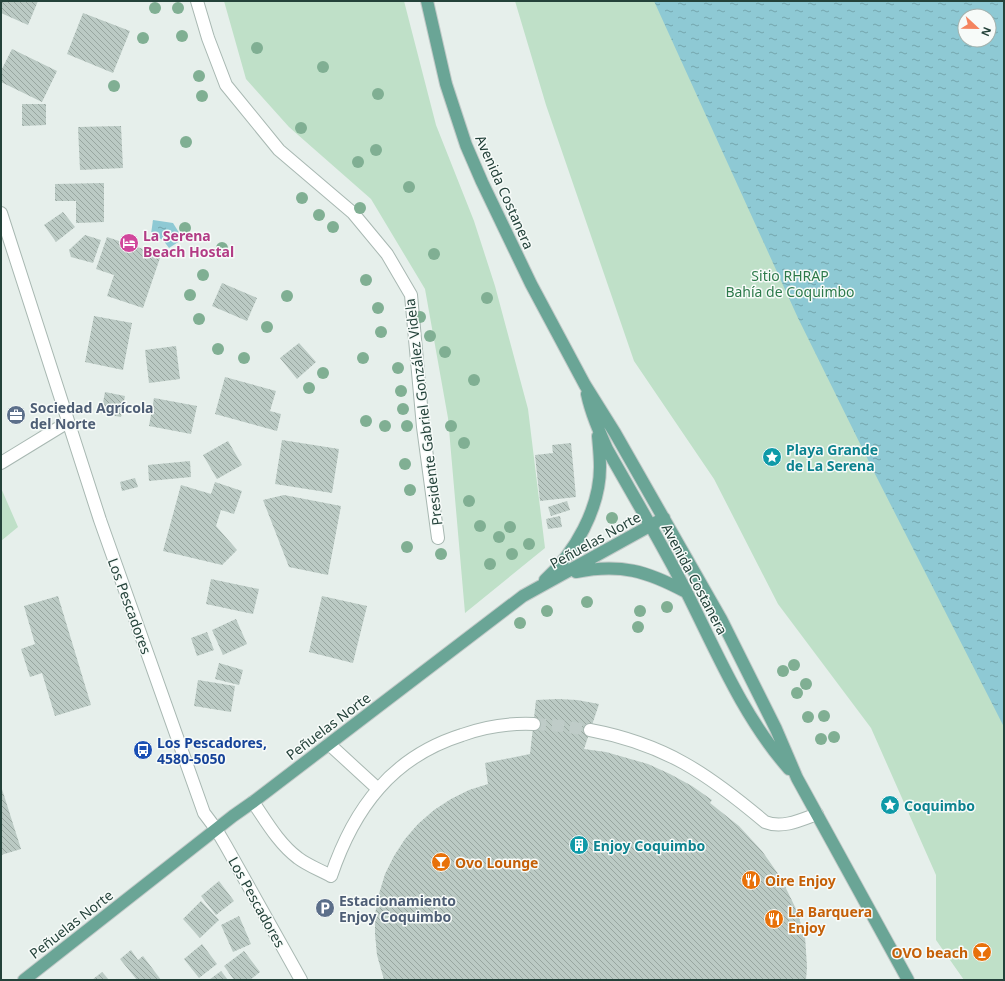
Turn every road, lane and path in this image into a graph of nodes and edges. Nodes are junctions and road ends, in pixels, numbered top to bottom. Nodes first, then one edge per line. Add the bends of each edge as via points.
1 (197, 1) edge
2 (427, 1) edge
3 (2, 220) edge
4 (585, 385) junction
5 (68, 422) junction
6 (598, 429) junction
7 (1, 463) edge
8 (664, 518) junction
9 (651, 526) junction
10 (438, 538) dead end
11 (558, 578) junction
12 (686, 592) junction
13 (523, 596) junction
14 (534, 724) tunnel mouth
15 (590, 730) tunnel mouth
16 (328, 744) junction
17 (797, 778) junction
18 (378, 789) junction
19 (253, 802) junction
20 (818, 814) junction
21 (216, 829) junction
22 (24, 980) edge
23 (301, 980) edge
24 (908, 980) edge

1 - 10 street, Presidente Gabriel González Videla via 226,85 279,150 353,214 387,254 411,295 423,427
2 - 4 main road, Avenida Costanera via 446,84 466,145 530,284
3 - 5 street, Los Pescadores
4 - 6 main road, Avenida Costanera
4 - 8 main road, Avenida Costanera
5 - 7 street
5 - 21 street, Los Pescadores via 204,813
6 - 9 main road, Avenida Costanera
6 - 13 main road via 600,468 591,512 585,527 553,573
8 - 9 main road, Peñuelas Norte
8 - 17 main road, Avenida Costanera via 728,633 776,729
9 - 11 main road, Peñuelas Norte
9 - 12 main road, Avenida Costanera
11 - 12 main road via 593,568 612,568 648,574
11 - 13 main road, Peñuelas Norte
12 - 17 main road, Avenida Costanera via 748,712
13 - 16 main road, Peñuelas Norte
14 - 18 street via 472,731 439,743 408,760
15 - 20 street via 645,744 683,762 718,784 765,822 780,825
16 - 18 street
16 - 19 main road, Peñuelas Norte
17 - 20 main road, Avenida Costanera
18 - 19 street via 354,823 331,876 289,851
19 - 21 main road, Peñuelas Norte
20 - 24 main road, Avenida Costanera
21 - 22 main road, Peñuelas Norte
21 - 23 street, Los Pescadores

